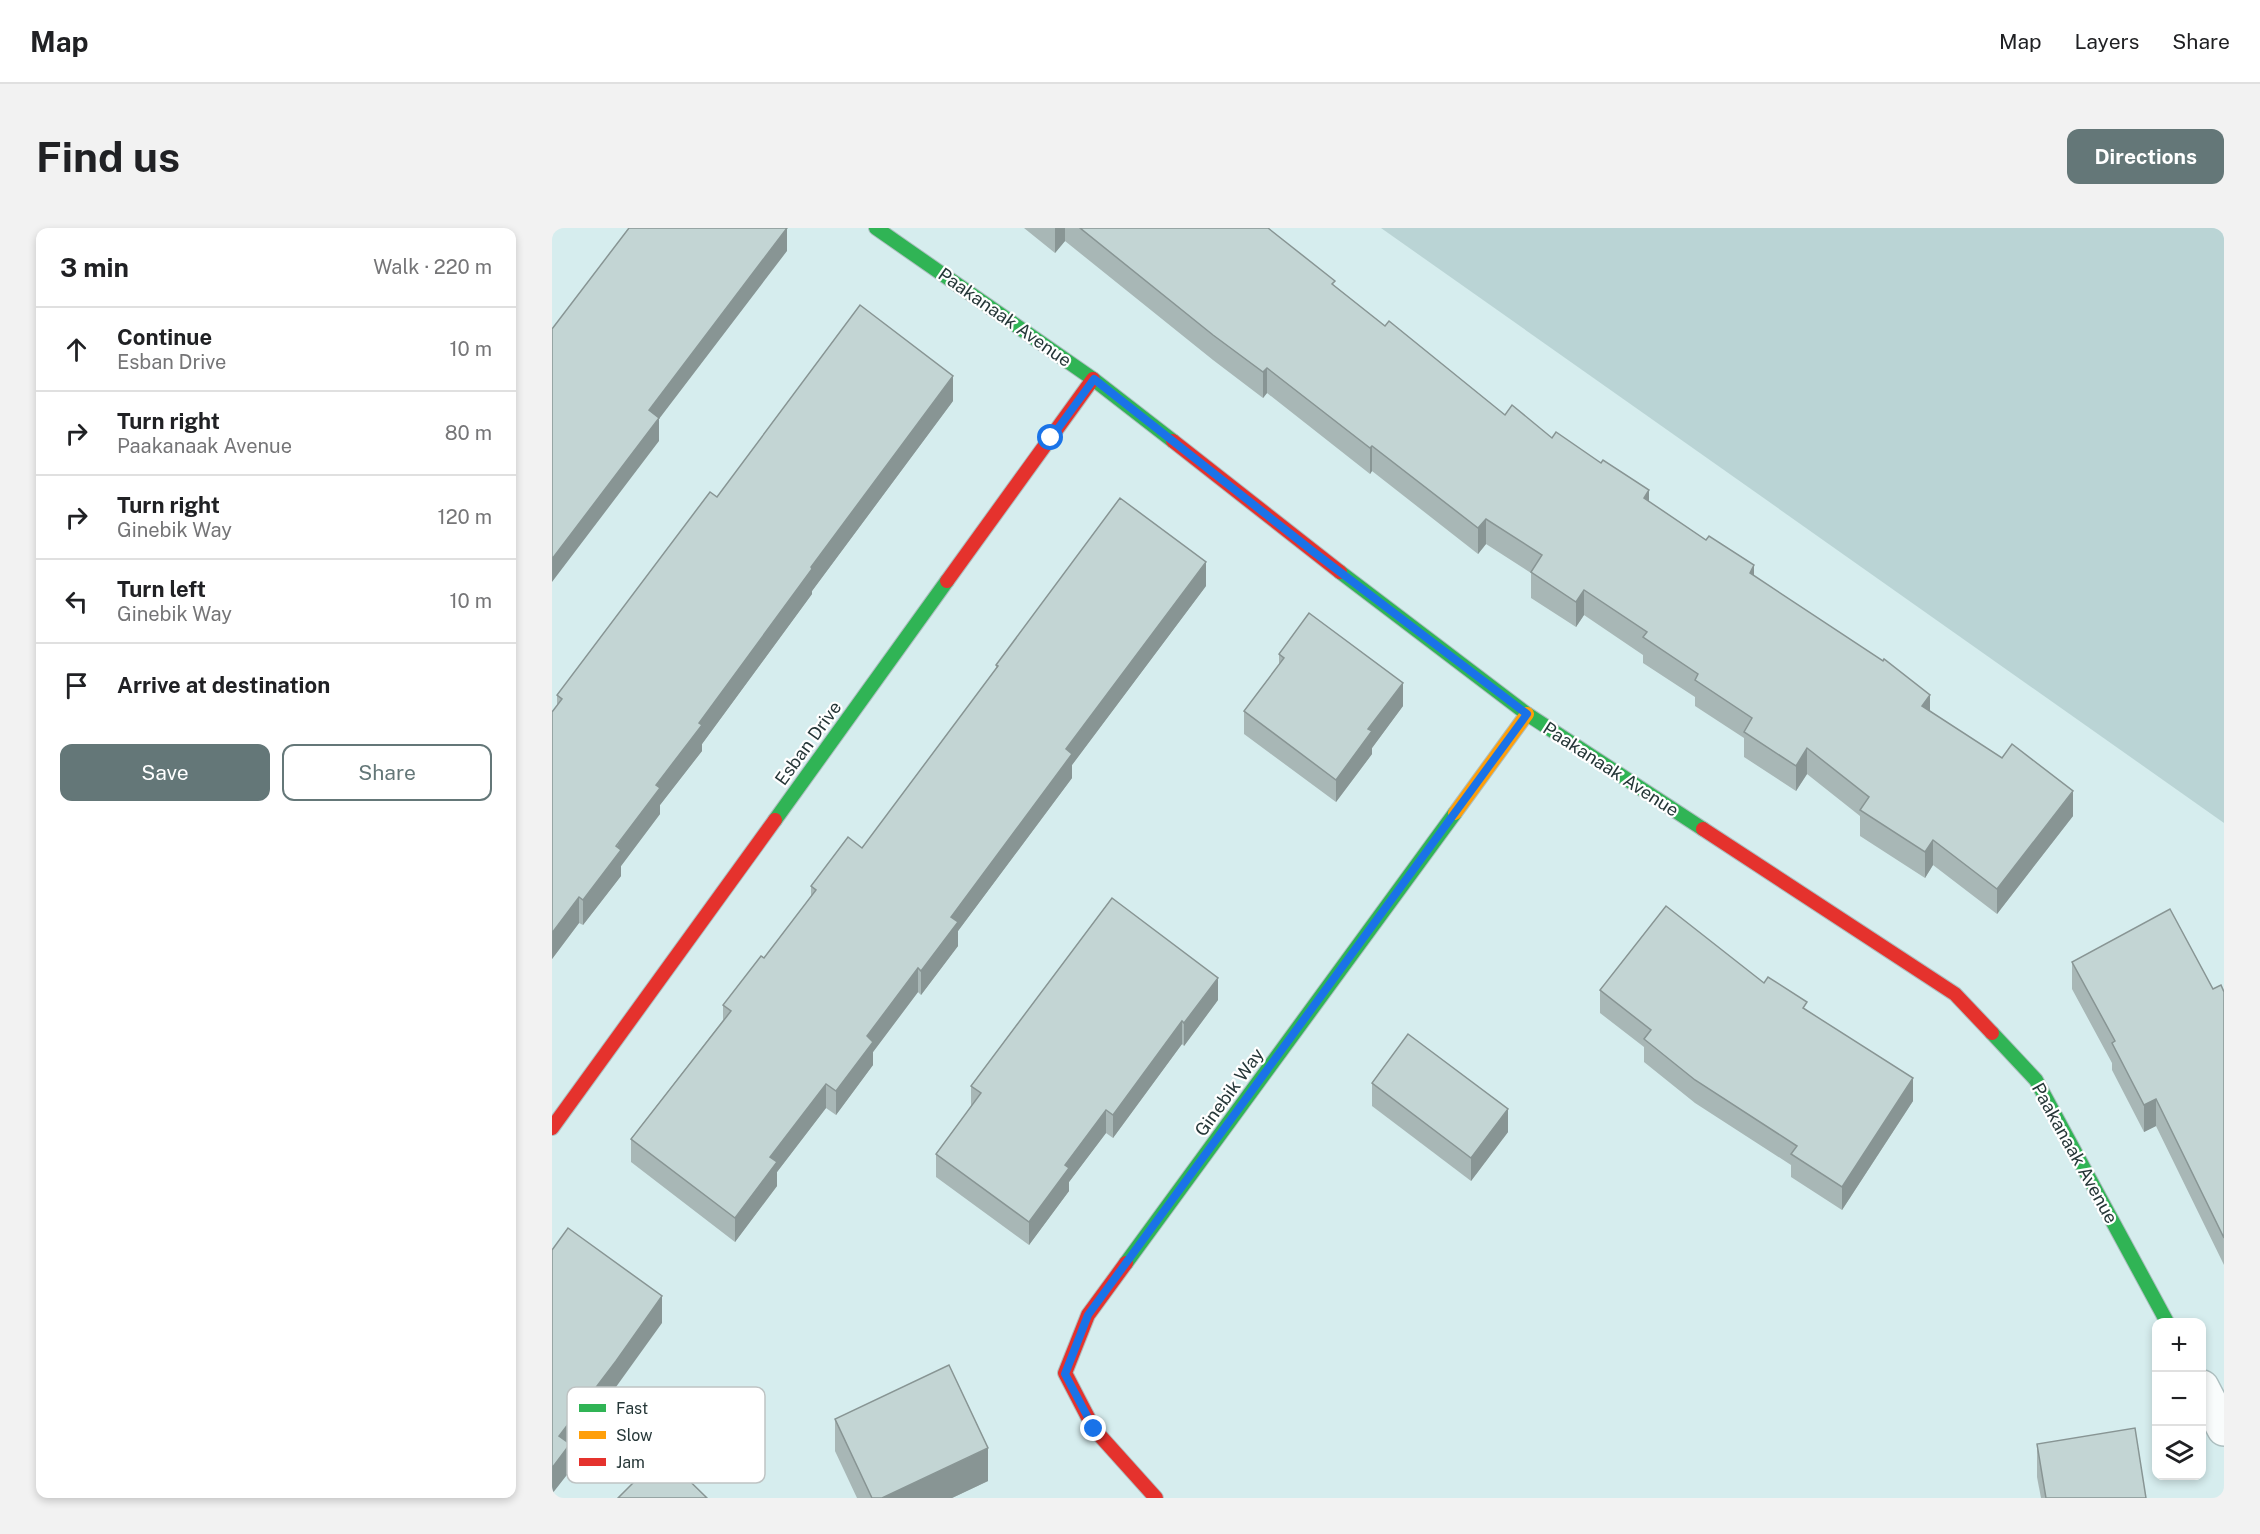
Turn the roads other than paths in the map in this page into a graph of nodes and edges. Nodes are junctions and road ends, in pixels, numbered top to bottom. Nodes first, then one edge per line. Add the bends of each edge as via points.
1 (876, 228) edge
2 (1094, 379) junction
3 (1527, 714) junction
4 (552, 1128) edge
5 (2164, 1318) edge
6 (2206, 1395) edge
7 (2224, 1429) edge
8 (1156, 1498) edge

1 - 2 street, Paakanaak Avenue
2 - 3 street, Paakanaak Avenue
2 - 4 street, Esban Drive
3 - 5 street, Paakanaak Avenue via 1955,994 2036,1080
3 - 8 street, Ginebik Way via 1088,1315 1065,1374 1094,1429
6 - 7 street

